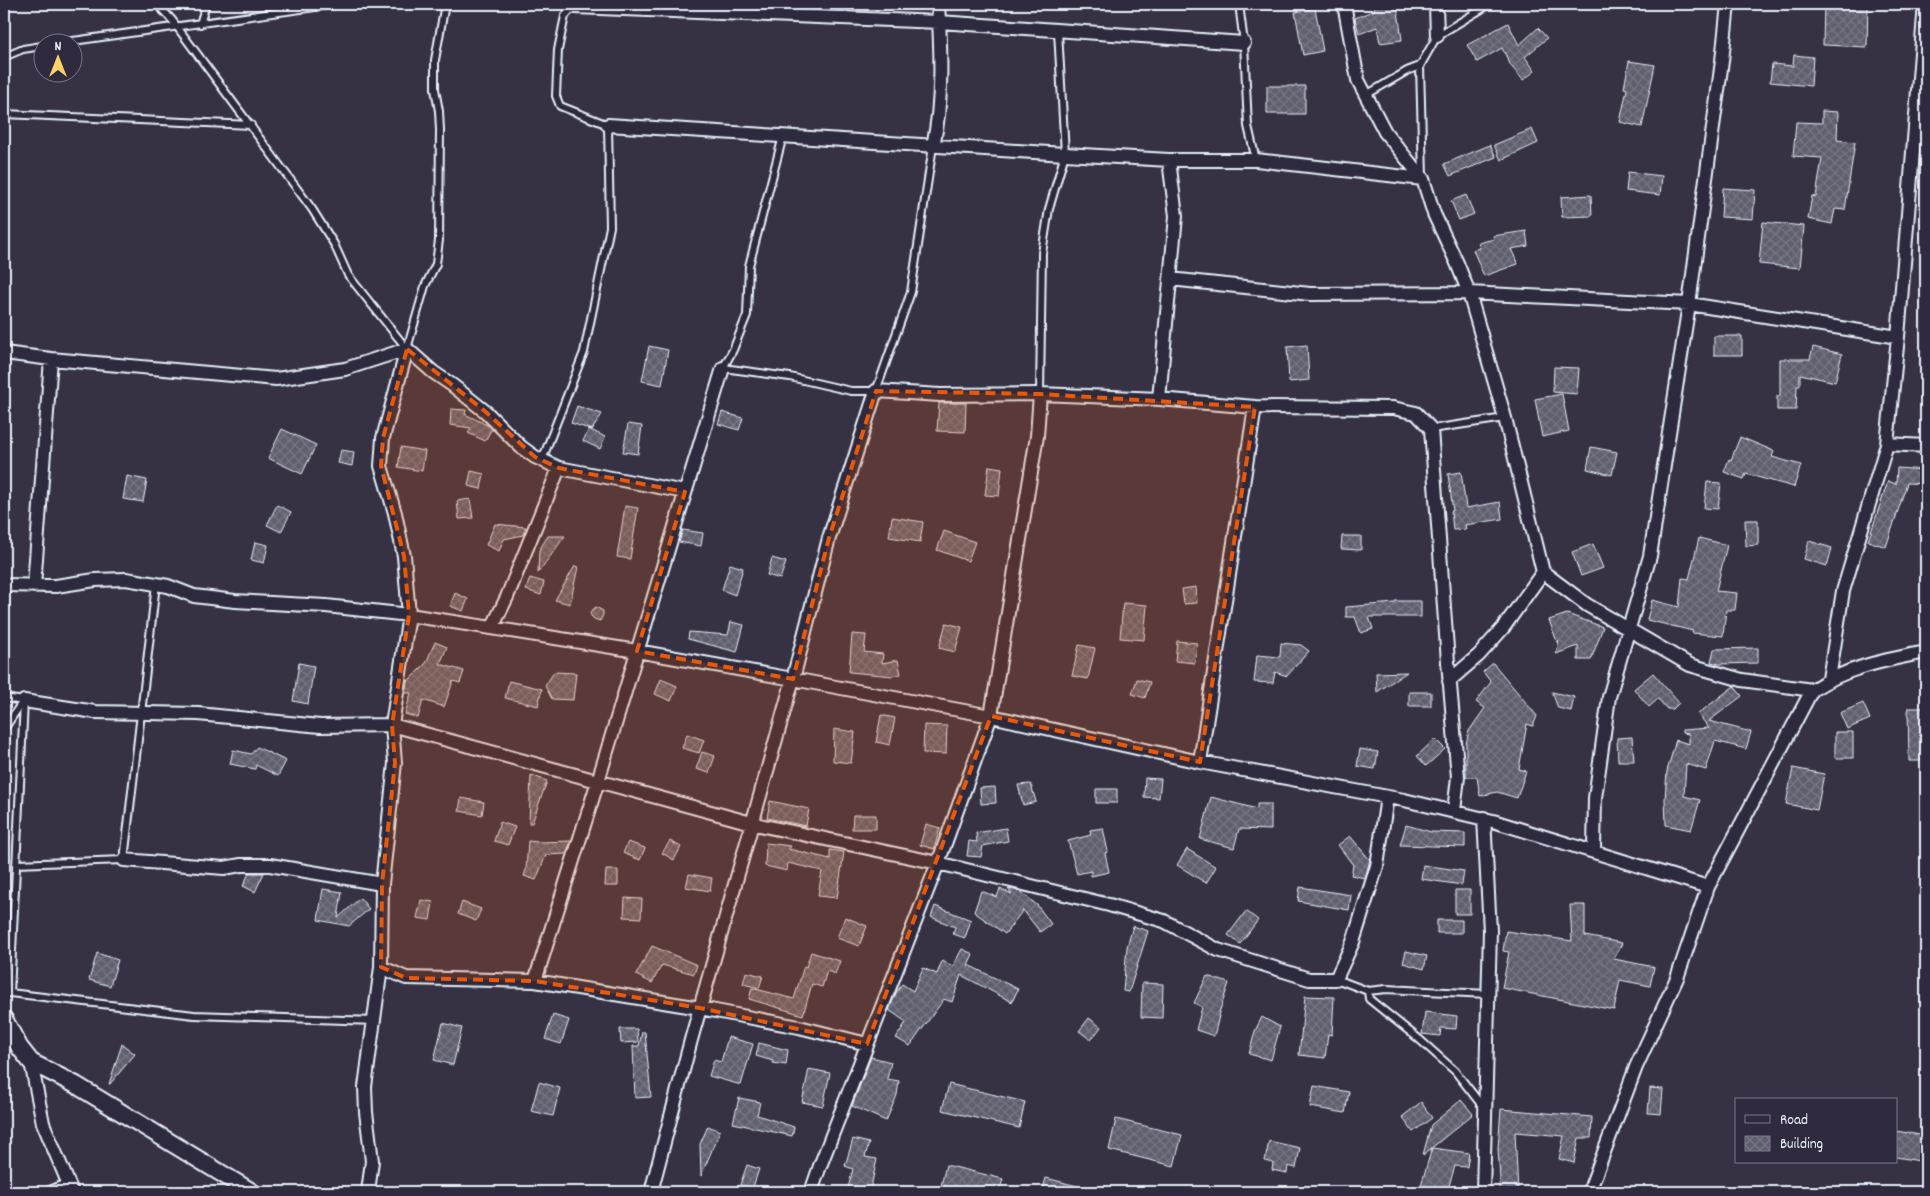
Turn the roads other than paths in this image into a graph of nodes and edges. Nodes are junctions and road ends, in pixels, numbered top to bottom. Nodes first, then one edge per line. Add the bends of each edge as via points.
1 (156, 4) edge
2 (206, 4) edge
3 (278, 4) edge
4 (336, 4) edge
5 (444, 4) edge
6 (938, 4) edge
7 (1238, 4) edge
8 (1344, 4) edge
9 (1436, 4) edge
10 (1490, 4) edge
11 (1728, 4) edge
12 (575, 5) edge
13 (1925, 5) edge
14 (286, 11) junction
15 (939, 22) junction
16 (200, 24) junction
17 (177, 26) junction
18 (1058, 31) junction
19 (1437, 36) junction
20 (82, 40) edge
21 (1244, 43) junction
22 (32, 48) edge
23 (4, 57) edge
24 (1420, 66) junction
25 (1366, 96) junction
26 (4, 114) edge
27 (608, 124) junction
28 (251, 125) junction
29 (783, 136) junction
30 (932, 146) junction
31 (1064, 154) junction
32 (1169, 160) junction
33 (1256, 160) junction
34 (1424, 179) junction
35 (1170, 279) junction
36 (1469, 293) junction
37 (1689, 304) junction
38 (1898, 337) junction
39 (407, 349) junction
40 (4, 353) edge
41 (51, 359) junction
42 (723, 368) junction
43 (876, 391) junction
44 (1040, 394) junction
45 (1159, 399) junction
46 (1255, 407) junction
47 (1505, 418) junction
48 (1431, 429) junction
49 (1886, 444) junction
50 (1926, 446) edge
51 (542, 460) junction
52 (559, 468) junction
53 (685, 492) junction
54 (1543, 572) junction
55 (156, 584) junction
56 (4, 585) edge
57 (34, 586) junction
58 (409, 615) junction
59 (492, 628) junction
60 (1630, 631) junction
61 (637, 651) junction
62 (1926, 652) edge
63 (793, 679) junction
64 (1829, 679) junction
65 (1449, 681) junction
66 (1812, 690) junction
67 (4, 698) edge
68 (24, 701) junction
69 (141, 712) junction
70 (991, 716) junction
71 (392, 726) junction
72 (4, 729) edge
73 (1200, 762) junction
74 (598, 782) junction
75 (1387, 796) junction
76 (1454, 811) junction
77 (1484, 818) junction
78 (753, 823) junction
79 (1594, 850) junction
80 (124, 860) junction
81 (938, 863) junction
82 (16, 864) junction
83 (382, 884) junction
84 (1708, 887) junction
85 (381, 968) junction
86 (1336, 979) junction
87 (534, 982) junction
88 (1368, 991) junction
89 (7, 994) edge
90 (1488, 994) junction
91 (700, 1008) junction
92 (4, 1019) edge
93 (375, 1021) junction
94 (867, 1044) junction
95 (31, 1062) junction
96 (1485, 1109) junction
97 (70, 1187) edge
98 (45, 1192) edge
99 (252, 1192) edge
100 (368, 1192) edge
101 (651, 1192) edge
102 (811, 1192) edge
103 (1483, 1192) edge
104 (1589, 1192) edge

1 - 17 lane
2 - 16 lane
3 - 14 lane
4 - 14 lane
5 - 39 lane via 435,60 440,130 439,240 436,264 425,286
6 - 15 street
7 - 21 lane
8 - 25 street via 1358,80
9 - 19 street
10 - 19 lane
11 - 37 street
12 - 15 street
12 - 27 lane via 562,22 556,96 560,106
13 - 38 street
14 - 16 lane
15 - 18 street
15 - 30 street via 937,119
16 - 17 lane
17 - 20 lane
17 - 28 lane
18 - 21 street
18 - 31 lane
19 - 24 lane
21 - 33 lane via 1248,126
22 - 23 lane
24 - 25 lane
24 - 34 lane
25 - 34 street via 1385,132
26 - 28 lane
27 - 29 street
27 - 51 lane via 610,227 584,352
28 - 39 lane via 312,208 334,244 348,276
29 - 30 street
29 - 42 lane via 749,266 747,315
30 - 31 street
30 - 43 lane via 911,292
31 - 32 street
31 - 44 lane via 1049,208 1042,253
32 - 33 street
32 - 35 street via 1176,216
33 - 34 street
34 - 36 street via 1434,214
35 - 36 street via 1310,294
35 - 45 street
36 - 37 street
36 - 47 street
37 - 38 street
37 - 60 street via 1650,556
38 - 49 street
39 - 41 street via 344,369 276,379
39 - 51 street via 492,417 521,447
39 - 58 street via 383,438 381,466 404,556
40 - 41 street
41 - 57 street
42 - 43 lane via 790,377 850,391
42 - 53 street
43 - 44 street via 940,395
43 - 63 street via 829,538
44 - 45 street
44 - 70 street via 1037,436
45 - 46 street
46 - 48 street via 1393,408 1416,413
46 - 73 street
47 - 48 lane
47 - 54 street
48 - 65 street
49 - 50 street
49 - 64 street via 1843,591
51 - 52 street
52 - 53 street
52 - 59 street
53 - 61 street
54 - 60 street via 1587,605
54 - 65 street via 1503,628
55 - 57 street via 126,579
55 - 58 street via 194,596
55 - 69 lane
56 - 57 street
58 - 59 street
58 - 71 street
59 - 61 street
60 - 66 street via 1690,664 1742,680
60 - 79 street via 1609,697 1595,798
61 - 63 street
61 - 74 street
62 - 64 street via 1848,671
63 - 70 street
63 - 78 street
64 - 66 street
65 - 76 street via 1458,777
66 - 84 street
67 - 68 lane
68 - 69 street via 95,712
68 - 72 lane
68 - 82 lane
69 - 71 street via 237,717 320,726
69 - 80 lane
70 - 73 street
70 - 81 street
71 - 74 street
71 - 83 street via 395,763
73 - 75 street
74 - 78 street
74 - 87 street
75 - 76 street
75 - 86 street via 1377,866 1353,942
76 - 77 street
77 - 79 street
77 - 90 street via 1490,931
78 - 81 street
78 - 91 street
79 - 84 street
80 - 82 lane
80 - 83 street via 224,868 270,865
81 - 86 street via 1164,921 1218,950 1310,979
81 - 94 street
82 - 89 lane
83 - 85 street
84 - 104 street via 1677,978 1636,1067
85 - 87 street via 406,978
85 - 93 street
86 - 88 lane
87 - 91 street
88 - 90 lane
88 - 96 lane via 1369,999 1455,1071
89 - 93 lane via 194,1015
90 - 96 street
91 - 94 street
91 - 101 street
92 - 95 street
93 - 100 street via 365,1087 372,1161
94 - 102 street
95 - 97 street via 43,1122
95 - 99 street
96 - 103 street
97 - 98 lane

